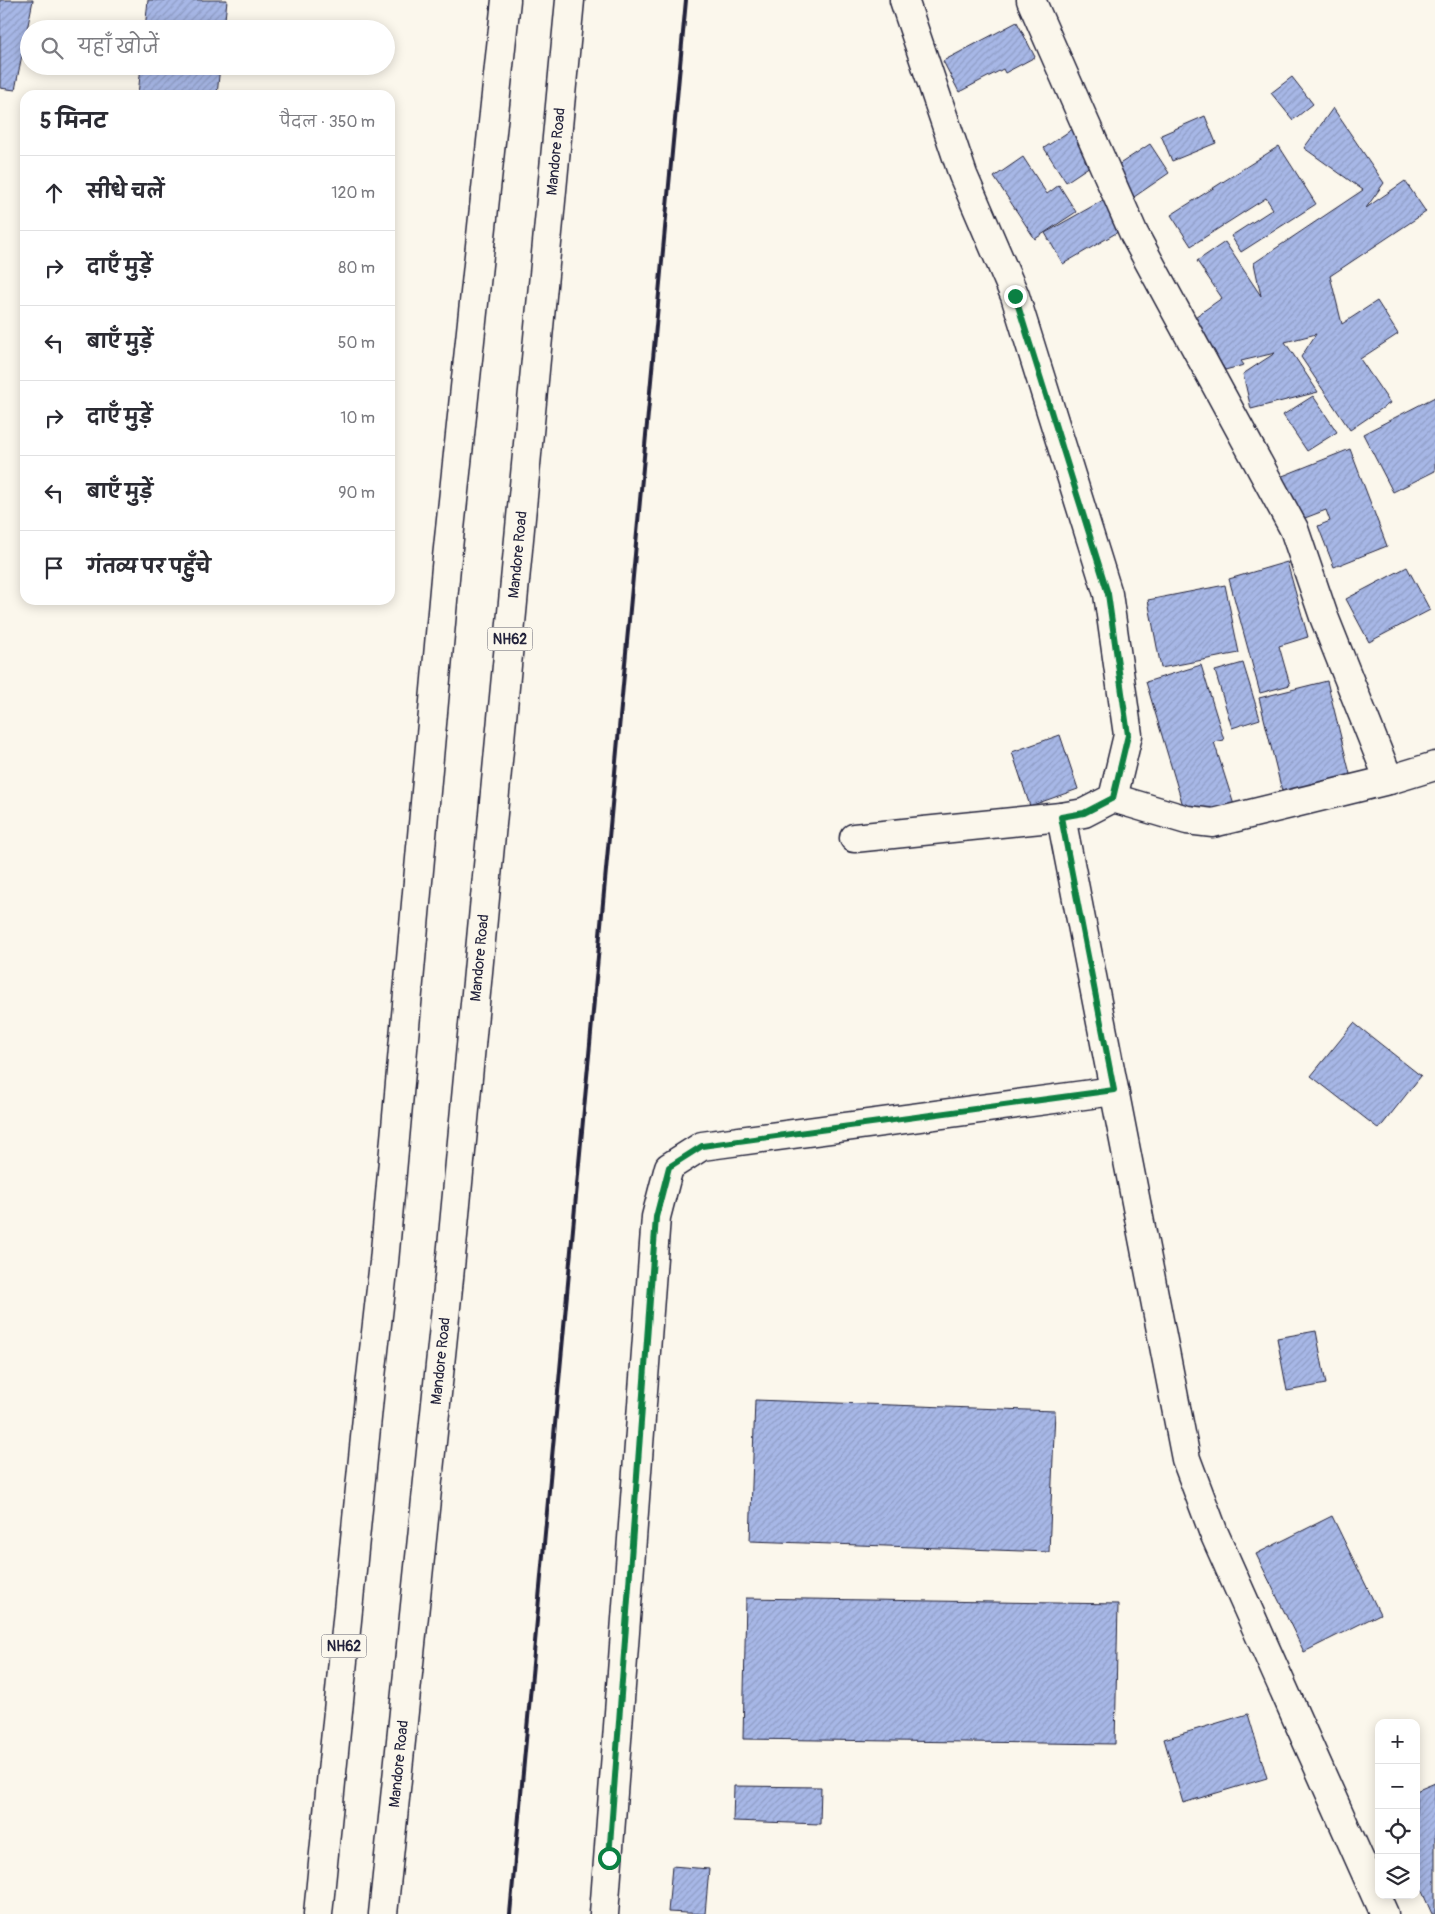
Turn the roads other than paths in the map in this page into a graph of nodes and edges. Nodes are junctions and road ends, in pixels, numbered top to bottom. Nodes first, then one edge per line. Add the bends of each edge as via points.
1 (506, 0) edge
2 (570, 0) edge
3 (904, 0) edge
4 (1032, 0) edge
5 (1435, 766) edge
6 (1389, 780) junction
7 (1113, 798) junction
8 (1061, 817) junction
9 (854, 838) dead end
10 (1114, 1090) junction
11 (318, 1914) edge
12 (383, 1914) edge
13 (604, 1914) edge
14 (1384, 1914) edge

1 - 11 main road, NH62 via 446,566 384,1262
2 - 12 main road, Mandore Road / NH62 via 449,1278
3 - 7 main road via 962,175 1015,296 1108,594 1128,735
4 - 6 main road via 1134,234 1294,529 1324,617
5 - 6 main road
6 - 7 main road via 1214,823 1187,820
7 - 8 main road via 1084,813
8 - 9 main road
8 - 10 main road
10 - 13 main road via 702,1146 669,1167 656,1217
10 - 14 main road via 1186,1459 1213,1531

